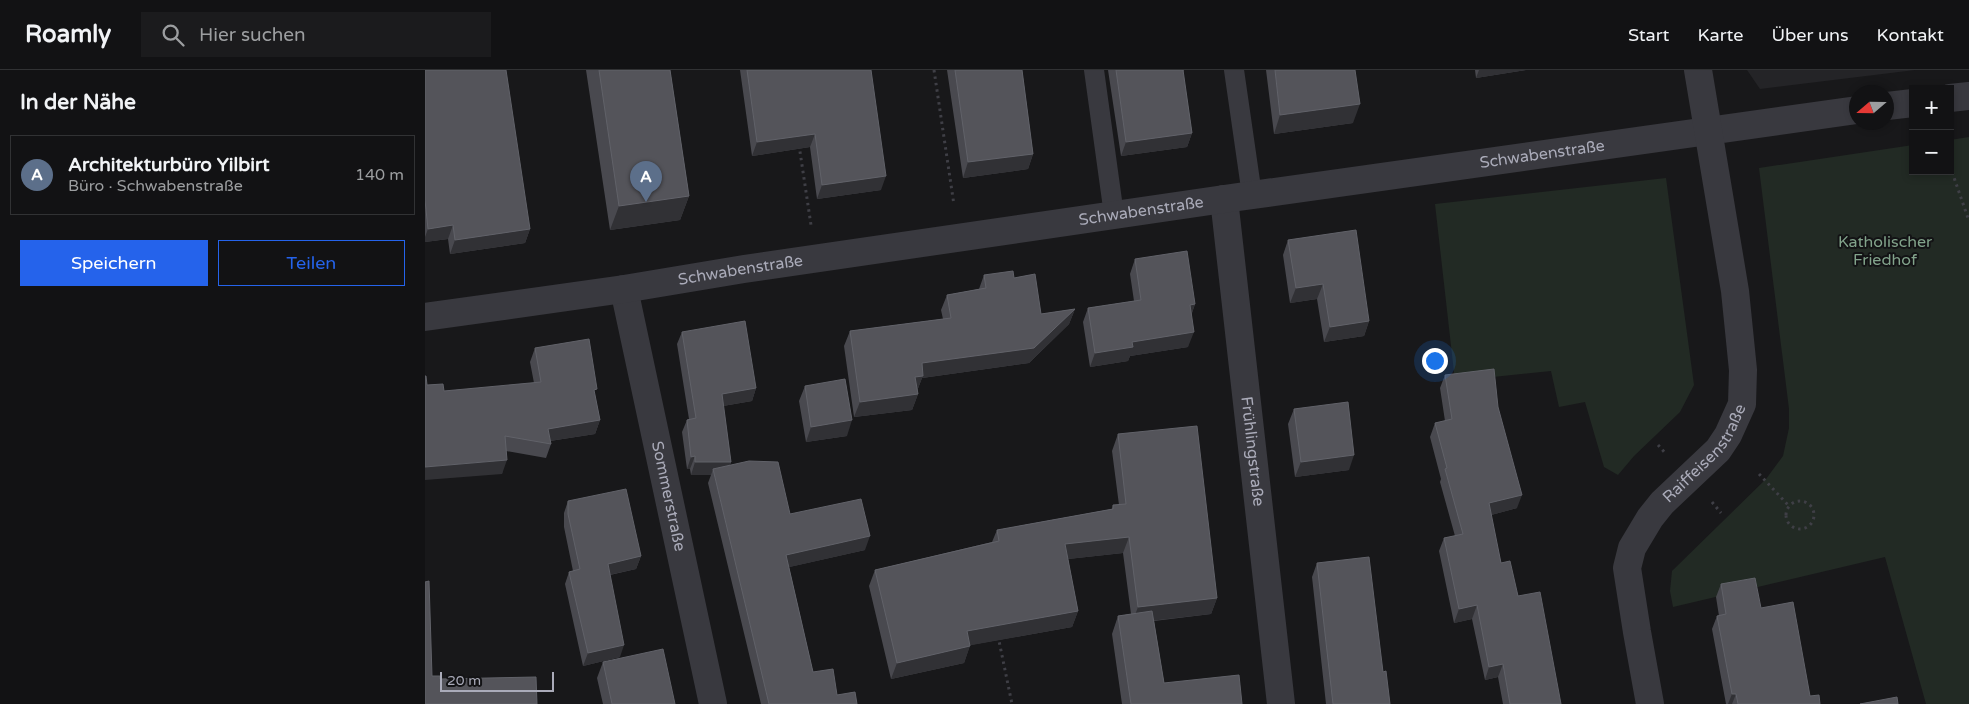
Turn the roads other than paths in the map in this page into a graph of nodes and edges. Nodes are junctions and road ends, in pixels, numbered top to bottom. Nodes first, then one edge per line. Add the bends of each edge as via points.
1 (1094, 70) edge
2 (1234, 70) edge
3 (1698, 70) edge
4 (1969, 96) edge
5 (1954, 98) edge
6 (1909, 103) edge
7 (1894, 105) edge
8 (1849, 111) edge
9 (1709, 131) junction
10 (1252, 195) junction
11 (1224, 199) junction
12 (1114, 215) junction
13 (624, 289) junction
14 (425, 317) edge
15 (713, 704) edge
16 (1281, 704) edge
17 (1650, 704) edge

1 - 12 lane
2 - 10 lane
3 - 9 street, Raiffeisenstraße
4 - 5 street
6 - 7 street
8 - 9 street, Schwabenstraße
9 - 10 street, Schwabenstraße
9 - 17 street, Raiffeisenstraße via 1735,291 1743,370 1742,404 1728,435 1717,450 1662,503 1632,548 1627,568
10 - 11 street, Schwabenstraße
11 - 12 street, Schwabenstraße
11 - 16 street, Frühlingstraße
12 - 13 street, Schwabenstraße
13 - 14 street, Schwabenstraße
13 - 15 street, Sommerstraße

